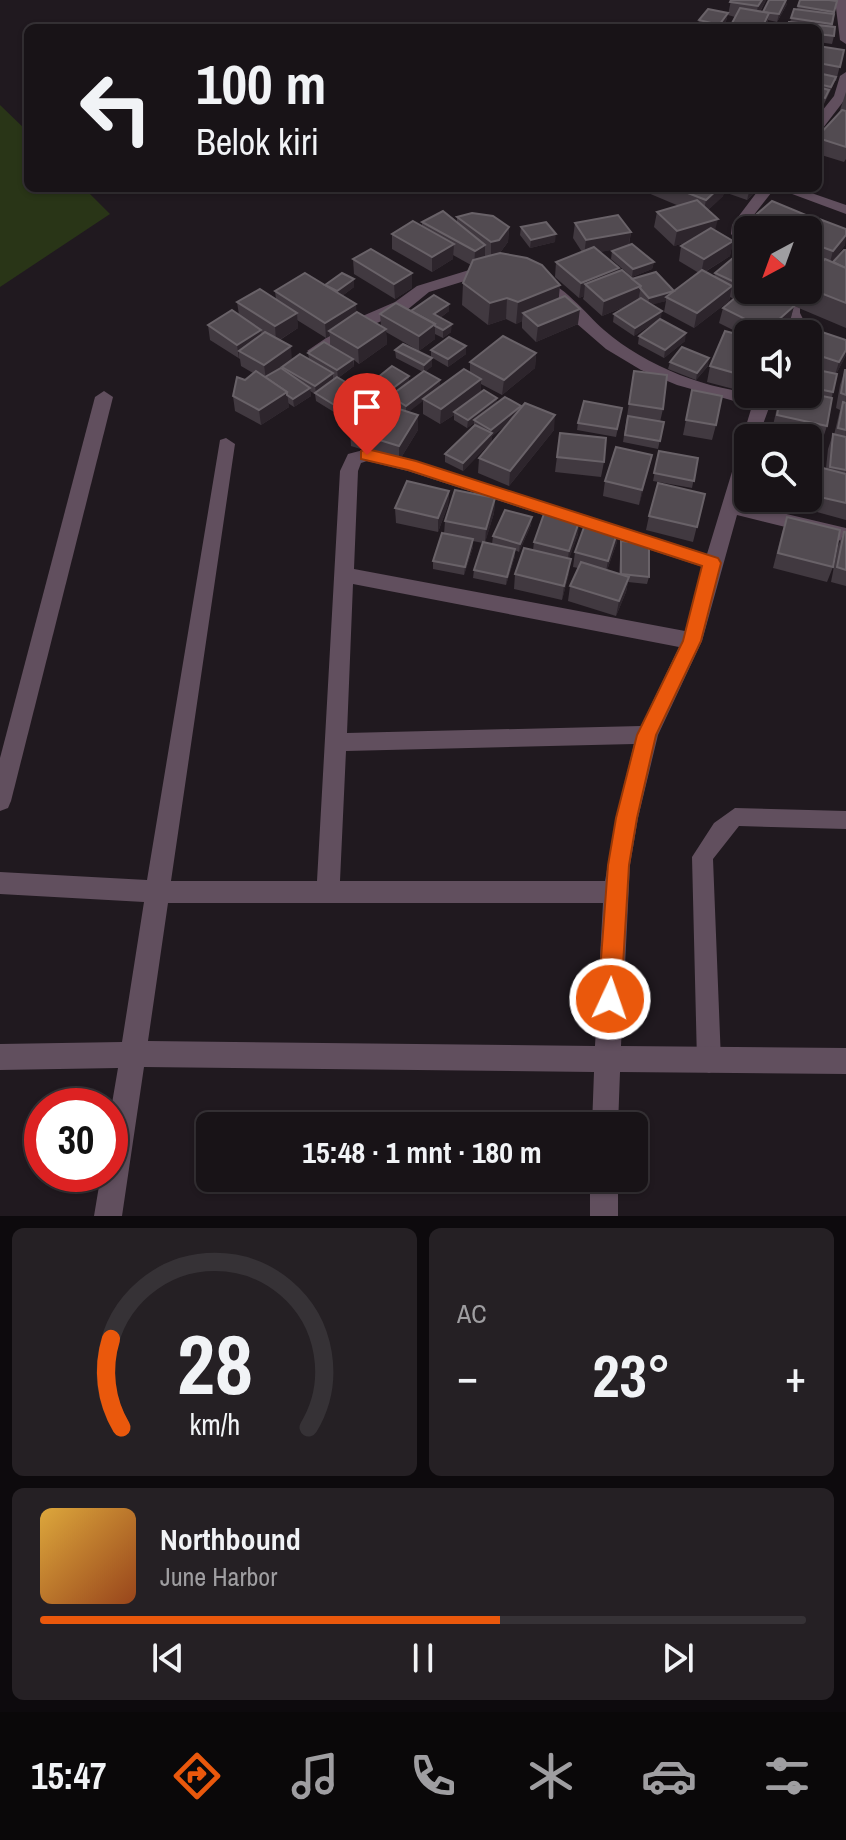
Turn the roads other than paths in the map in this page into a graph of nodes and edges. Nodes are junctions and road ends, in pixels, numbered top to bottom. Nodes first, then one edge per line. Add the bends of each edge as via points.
1 (841, 0) edge
2 (846, 40) edge
3 (846, 76) edge
4 (829, 114) junction
5 (846, 119) edge
6 (822, 121) edge
7 (765, 192) edge
8 (794, 192) edge
9 (846, 210) edge
10 (746, 216) edge
11 (315, 351) edge
12 (734, 392) edge
13 (104, 397) dead end
14 (226, 444) dead end
15 (734, 493) edge
16 (730, 507) junction
17 (846, 535) edge
18 (712, 563) junction
19 (344, 575) junction
20 (692, 641) junction
21 (647, 735) junction
22 (336, 742) junction
23 (0, 801) edge
24 (846, 820) edge
25 (0, 883) edge
26 (158, 892) junction
27 (328, 892) junction
28 (616, 892) junction
29 (133, 1053) junction
30 (0, 1057) edge
31 (606, 1061) junction
32 (709, 1061) junction
33 (846, 1061) edge
34 (605, 1112) edge
35 (604, 1192) edge
36 (108, 1216) edge
37 (604, 1216) edge

1 - 2 street
3 - 4 street
4 - 5 street
4 - 6 street
7 - 10 street
8 - 9 street
11 - 12 street via 423,289 491,268 520,272 541,283 639,363 690,384
13 - 23 street
14 - 26 street
15 - 16 street
16 - 17 street
16 - 18 street
18 - 19 street via 367,455 350,463
18 - 20 street
19 - 20 street
19 - 22 street
20 - 21 street
21 - 22 street
21 - 28 street
22 - 27 street
24 - 32 lane via 735,817 702,857
25 - 26 street
26 - 27 street
26 - 29 street
27 - 28 street
28 - 31 street
29 - 30 street
29 - 31 street
29 - 36 street
31 - 32 street
31 - 34 street
32 - 33 street
35 - 37 street

